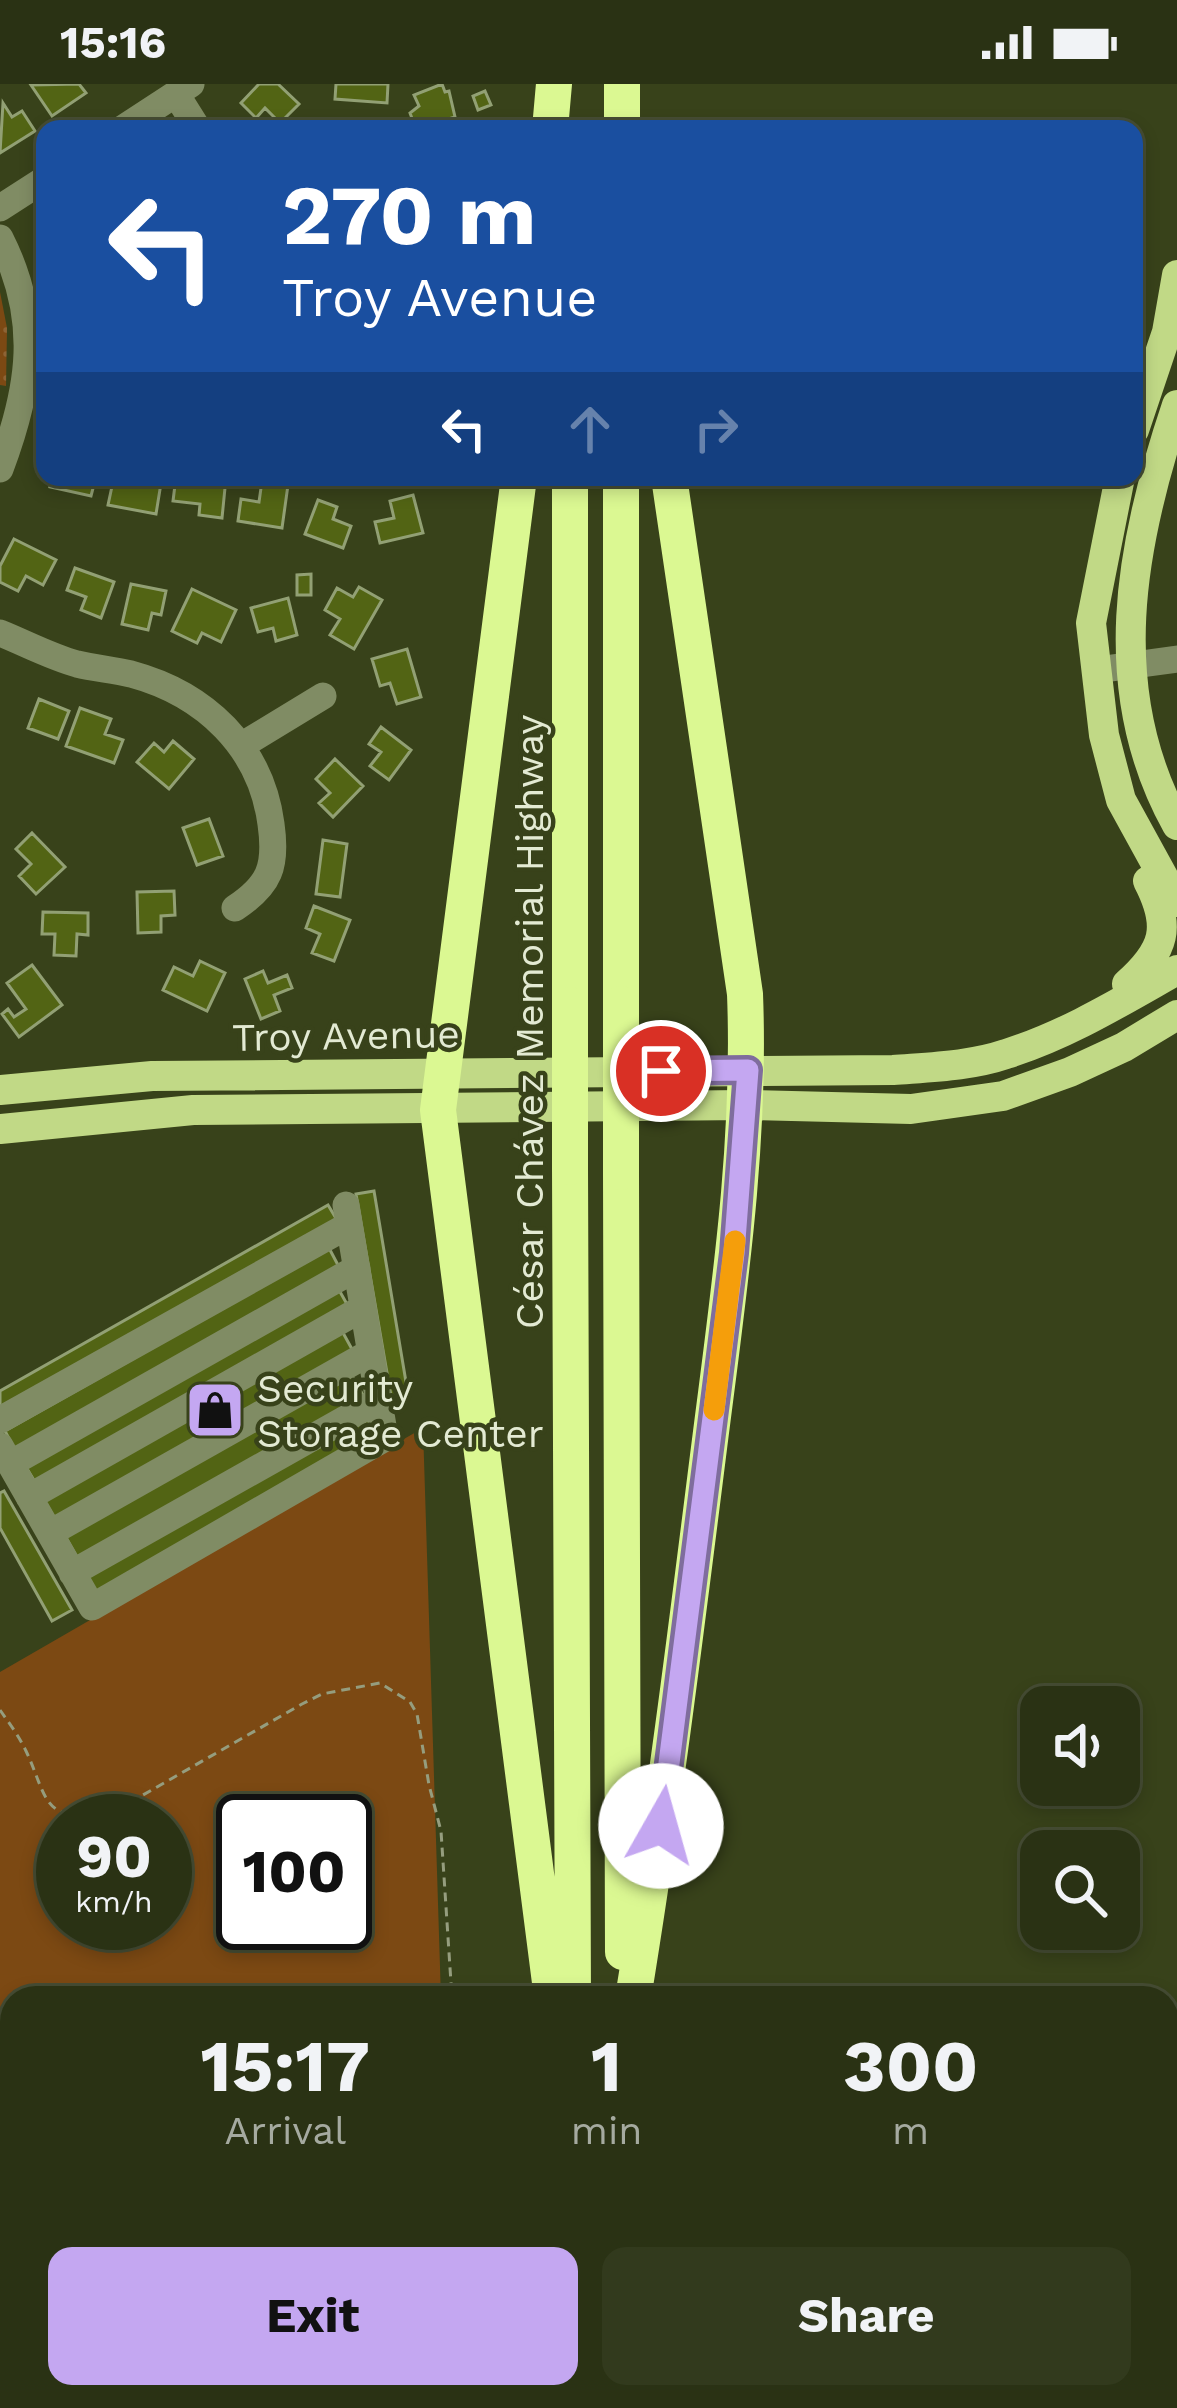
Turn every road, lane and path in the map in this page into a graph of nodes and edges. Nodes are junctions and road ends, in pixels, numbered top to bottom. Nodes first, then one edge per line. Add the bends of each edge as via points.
1 (554, 84) edge
2 (570, 84) edge
3 (622, 84) edge
4 (184, 89) edge
5 (136, 120) edge
6 (195, 120) edge
7 (551, 120) edge
8 (570, 120) edge
9 (622, 120) edge
10 (36, 185) edge
11 (0, 208) edge
12 (0, 238) edge
13 (8, 273) edge
14 (1177, 275) edge
15 (1166, 373) edge
16 (35, 396) edge
17 (1177, 405) edge
18 (1143, 414) edge
19 (0, 469) edge
20 (518, 486) edge
21 (570, 486) edge
22 (621, 486) edge
23 (670, 486) edge
24 (1118, 486) edge
25 (0, 633) edge
26 (1177, 659) edge
27 (1129, 667) junction
28 (1097, 670) junction
29 (323, 696) dead end
30 (244, 744) junction
31 (1121, 800) junction
32 (1177, 825) edge
33 (1177, 902) edge
34 (235, 908) dead end
35 (1177, 970) edge
36 (1177, 1015) edge
37 (1084, 1022) junction
38 (442, 1072) junction
39 (748, 1087) junction
40 (0, 1090) edge
41 (438, 1110) junction
42 (0, 1129) edge
43 (356, 1268) junction
44 (363, 1308) junction
45 (370, 1352) junction
46 (379, 1400) junction
47 (0, 1420) edge
48 (5, 1455) edge
49 (28, 1497) junction
50 (50, 1533) junction
51 (72, 1574) junction
52 (0, 1710) edge
53 (451, 1986) edge
54 (549, 1986) edge
55 (573, 1986) edge
56 (623, 1986) edge
57 (635, 1986) edge

1 - 7 highway
2 - 8 highway
3 - 9 highway
4 - 5 street
4 - 6 street
10 - 11 street
12 - 13 street
13 - 16 street via 27,323
14 - 15 main road
15 - 18 main road
16 - 19 street
17 - 27 main road via 1154,474 1129,616
20 - 38 highway
21 - 55 highway, César Chávez Memorial Highway, bridge
22 - 56 highway, bridge
23 - 39 highway via 745,994
24 - 28 main road via 1091,623
25 - 30 street via 197,701
26 - 27 street
27 - 28 street
27 - 32 main road via 1150,766
28 - 31 main road
29 - 30 street
30 - 34 street via 268,802 275,852 261,891
31 - 33 main road
31 - 37 main road via 1114,817 1160,904 1163,927 1154,960
35 - 37 main road, Troy Avenue
36 - 39 main road, Troy Avenue via 1124,1047 1003,1096 911,1109
37 - 39 main road, Troy Avenue via 1005,1055 954,1065
38 - 39 main road, Troy Avenue
38 - 40 main road, Troy Avenue via 152,1076
38 - 41 highway
39 - 41 main road, Troy Avenue
39 - 57 highway via 734,1253
41 - 42 main road, Troy Avenue via 193,1110
41 - 54 highway
43 - 44 street
43 - 47 street via 347,1215
43 - 48 street
44 - 45 street
44 - 49 street
45 - 46 street
45 - 50 street
46 - 51 street
46 - 51 street via 386,1438 92,1607
48 - 49 street
49 - 50 street
50 - 51 street
52 - 53 path via 52,1807 101,1819 322,1694 380,1683 395,1691 417,1714 441,1831

